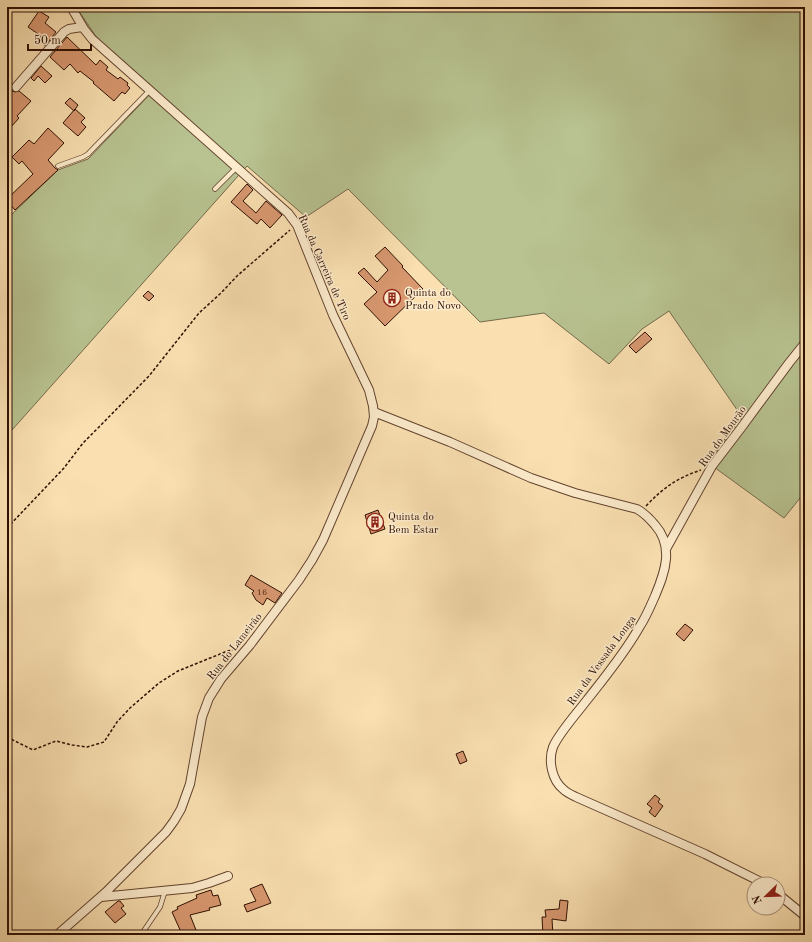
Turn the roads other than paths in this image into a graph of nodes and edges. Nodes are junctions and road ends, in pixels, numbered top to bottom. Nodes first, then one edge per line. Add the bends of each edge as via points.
1 (71, 7) edge
2 (82, 27) junction
3 (16, 87) dead end
4 (150, 90) junction
5 (58, 166) dead end
6 (237, 167) junction
7 (215, 188) dead end
8 (805, 343) edge
9 (374, 412) junction
10 (666, 549) junction
11 (228, 876) dead end
12 (749, 876) edge
13 (165, 890) junction
14 (101, 897) junction
15 (786, 901) edge
16 (805, 916) edge
17 (143, 932) dead end
18 (57, 935) edge

1 - 2 street, Rua da Carreira de Tiro
2 - 3 street via 64,32
2 - 4 street, Rua da Carreira de Tiro via 98,45
4 - 5 lane via 88,154
4 - 6 street, Rua da Carreira de Tiro
6 - 7 lane
6 - 9 street, Rua da Carreira de Tiro via 288,212 297,224 333,315 369,390
8 - 10 street, Rua do Mourão via 712,466
9 - 10 street, Rua da Vessada Longa via 531,478 641,512 659,530
9 - 14 street, Rua do Lameirão via 372,426 312,560 250,645 221,679 205,708 190,784 181,809 166,832
10 - 12 street, Rua da Vessada Longa via 663,577 648,612 630,643 557,740 552,754 553,772 559,785 576,797
11 - 13 street via 200,886
13 - 14 street
13 - 17 lane via 160,907
14 - 18 street, Rua do Lameirão
15 - 16 street

